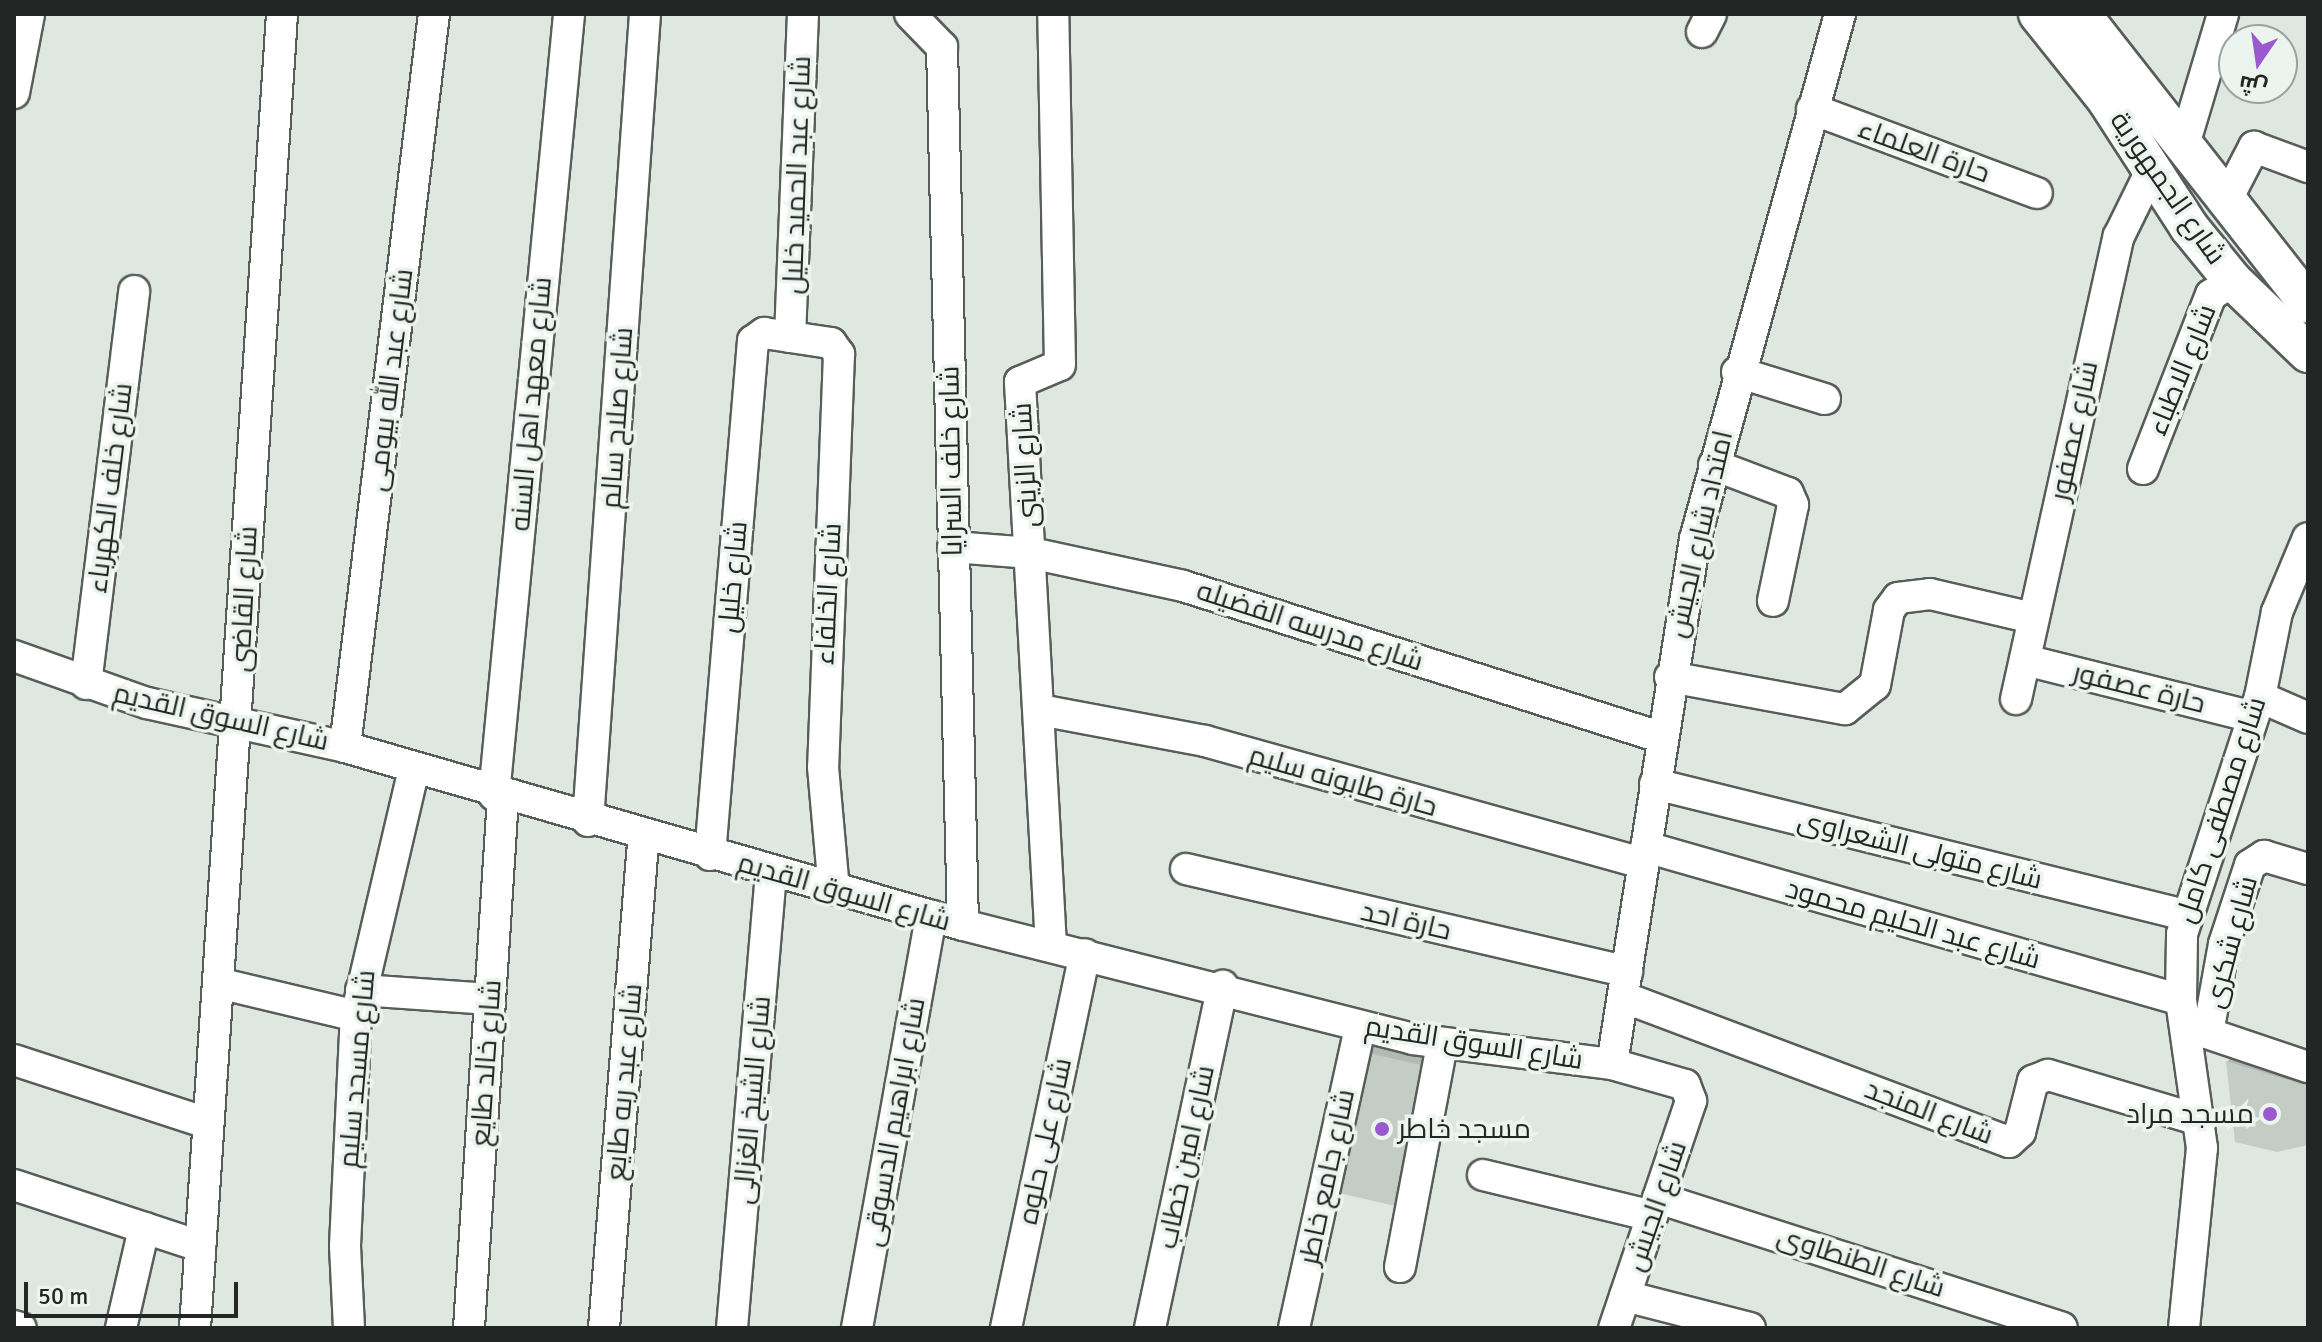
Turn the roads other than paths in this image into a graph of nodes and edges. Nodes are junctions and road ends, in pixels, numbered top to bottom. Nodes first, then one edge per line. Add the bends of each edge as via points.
1 (29, 14) edge
2 (282, 14) edge
3 (434, 14) edge
4 (569, 14) edge
5 (645, 14) edge
6 (803, 14) edge
7 (910, 14) edge
8 (1053, 14) edge
9 (1840, 14) edge
10 (2038, 14) edge
11 (2081, 14) edge
12 (2223, 14) edge
13 (14, 93) edge
14 (1812, 109) junction
15 (2184, 145) junction
16 (2308, 167) edge
17 (2152, 169) junction
18 (2037, 193) dead end
19 (2227, 199) junction
20 (2233, 281) junction
21 (134, 291) dead end
22 (2308, 304) edge
23 (790, 337) junction
24 (2308, 353) edge
25 (1737, 372) junction
26 (1825, 399) dead end
27 (1714, 465) junction
28 (2143, 469) dead end
29 (2308, 538) edge
30 (953, 547) junction
31 (1031, 553) junction
32 (2298, 592) edge
33 (1773, 601) dead end
34 (2033, 618) junction
35 (14, 656) edge
36 (2025, 660) junction
37 (1670, 677) junction
38 (86, 684) junction
39 (2016, 699) dead end
40 (2257, 707) junction
41 (1040, 710) junction
42 (2308, 718) edge
43 (237, 726) junction
44 (1660, 737) junction
45 (345, 747) junction
46 (414, 769) junction
47 (1655, 784) junction
48 (498, 796) junction
49 (588, 821) junction
50 (644, 836) junction
51 (710, 855) junction
52 (1645, 855) junction
53 (1186, 869) dead end
54 (2308, 869) edge
55 (771, 872) junction
56 (834, 890) junction
57 (2185, 915) junction
58 (931, 916) junction
59 (963, 925) junction
60 (1051, 946) junction
61 (1085, 954) junction
62 (218, 983) junction
63 (1625, 984) junction
64 (1223, 986) junction
65 (490, 999) junction
66 (358, 1003) junction
67 (2193, 1020) junction
68 (1360, 1027) junction
69 (1442, 1044) junction
70 (14, 1060) edge
71 (1612, 1064) junction
72 (2308, 1067) edge
73 (1685, 1085) joint
74 (2199, 1120) junction
75 (207, 1123) junction
76 (1483, 1175) dead end
77 (14, 1185) edge
78 (1655, 1207) junction
79 (144, 1228) junction
80 (200, 1246) junction
81 (1400, 1267) dead end
82 (1625, 1296) junction
83 (14, 1326) edge
84 (21, 1328) edge
85 (121, 1328) edge
86 (195, 1328) edge
87 (349, 1328) edge
88 (469, 1328) edge
89 (604, 1328) edge
90 (732, 1328) edge
91 (857, 1328) edge
92 (1006, 1328) edge
93 (1150, 1328) edge
94 (1294, 1328) edge
95 (1614, 1328) edge
96 (1750, 1328) edge
97 (2062, 1328) edge
98 (2184, 1328) edge

1 - 13 street
2 - 43 street, شارع القاضى
3 - 45 street, شارع عبد الله بيومى
4 - 48 street, شارع معهد اهل السنه
5 - 49 street, شارع صلاح سالم
6 - 23 street, شارع عبد الحميد خليل
7 - 30 street, شارع خلف السرايا via 942,47
8 - 31 street, شارع الزينى via 1060,365 1020,382
9 - 14 street, امتداد شارع الجيش
10 - 17 street, شارع الجمهورية
11 - 15 street, شارع الجمهورية
12 - 15 street
14 - 18 street, حارة العلماء
14 - 25 street, امتداد شارع الجيش
15 - 19 street, شارع الجمهورية
16 - 19 street via 2254,147
17 - 20 street, شارع الجمهورية
17 - 34 street, شارع عصفور via 2119,236
19 - 22 street, شارع الجمهورية
20 - 24 street, شارع الجمهورية
20 - 28 street, شارع الاطباء via 2211,295
21 - 38 street, شارع خلف الكهرباء
23 - 51 street, شارع خليل via 764,333 753,341
23 - 56 street, شارع الخلفاء via 831,343 839,354 823,707
25 - 26 street
25 - 27 street, امتداد شارع الجيش
27 - 33 street via 1788,493 1793,505
27 - 37 street, امتداد شارع الجيش
29 - 32 street, شارع مصطفى كامل
30 - 31 street, شارع مدرسه الفضيله
30 - 59 street, شارع خلف السرايا
31 - 41 street, شارع الزينى
31 - 44 street, شارع مدرسه الفضيله via 1183,586
32 - 40 street, شارع مصطفى كامل
34 - 36 street, شارع عصفور
34 - 37 street via 1930,594 1898,598 1889,610 1875,685 1845,709
35 - 38 street, شارع السوق القديم
36 - 39 street, شارع عصفور
36 - 40 street, حارة عصفور
37 - 44 street, امتداد شارع الجيش
38 - 43 street, شارع السوق القديم
40 - 42 street, حارة عصفور
40 - 57 street, شارع مصطفى كامل
41 - 52 street, حارة طابونه سليم via 1205,741
41 - 60 street, شارع الزينى
43 - 45 street, شارع السوق القديم
43 - 62 street, شارع القاضى
44 - 47 street, امتداد شارع الجيش
45 - 46 street, شارع السوق القديم
46 - 48 street, شارع السوق القديم
46 - 66 street, شارع مسجد سليم
47 - 52 street, امتداد شارع الجيش
47 - 57 street, شارع متولى الشعراوى
48 - 49 street, شارع السوق القديم
48 - 65 street, شارع خالد طايع
49 - 50 street, شارع السوق القديم
50 - 51 street, شارع السوق القديم
50 - 89 street, شارع عبد ربه طايع
51 - 55 street, شارع السوق القديم
52 - 63 street, امتداد شارع الجيش
52 - 67 street, شارع عبد الحليم محمود
53 - 63 street, حارة احد
54 - 67 street, شارع شكرى via 2264,856 2250,865
55 - 56 street, شارع السوق القديم
55 - 90 street, شارع الشيخ الغزالى
56 - 58 street, شارع السوق القديم
57 - 67 street, شارع مصطفى كامل
58 - 59 street, شارع السوق القديم
58 - 91 street, شارع ابراهيم الدسوقى
59 - 60 street, شارع السوق القديم
60 - 61 street, شارع السوق القديم
61 - 64 street, شارع السوق القديم
61 - 92 street, شارع على حلوه
62 - 66 street
62 - 75 street, شارع القاضى
63 - 71 street, امتداد شارع الجيش
63 - 74 street, شارع المنجد via 2009,1142 2020,1132 2033,1081 2048,1075
64 - 68 street, شارع السوق القديم
64 - 93 street, شارع امين خطاب
65 - 66 street
65 - 88 street, شارع خالد طايع
66 - 87 street, شارع مسجد سليم via 345,1246
67 - 72 street, شارع عبد الحليم محمود
67 - 74 street, شارع مصطفى كامل
68 - 69 street, شارع السوق القديم
68 - 94 street, شارع جامع خاطر
69 - 71 street, شارع السوق القديم
69 - 81 street
70 - 75 street
71 - 73 street, شارع السوق القديم
73 - 78 street, شارع الجيش via 1691,1101
74 - 98 street, شارع مصطفى كامل
75 - 80 street, شارع القاضى
76 - 78 street, شارع الطنطاوى
77 - 79 street
78 - 82 street, شارع الجيش
78 - 97 street, شارع الطنطاوى
79 - 80 street
79 - 85 street
80 - 86 street, شارع القاضى
82 - 95 street, شارع الجيش
82 - 96 street
83 - 84 street

